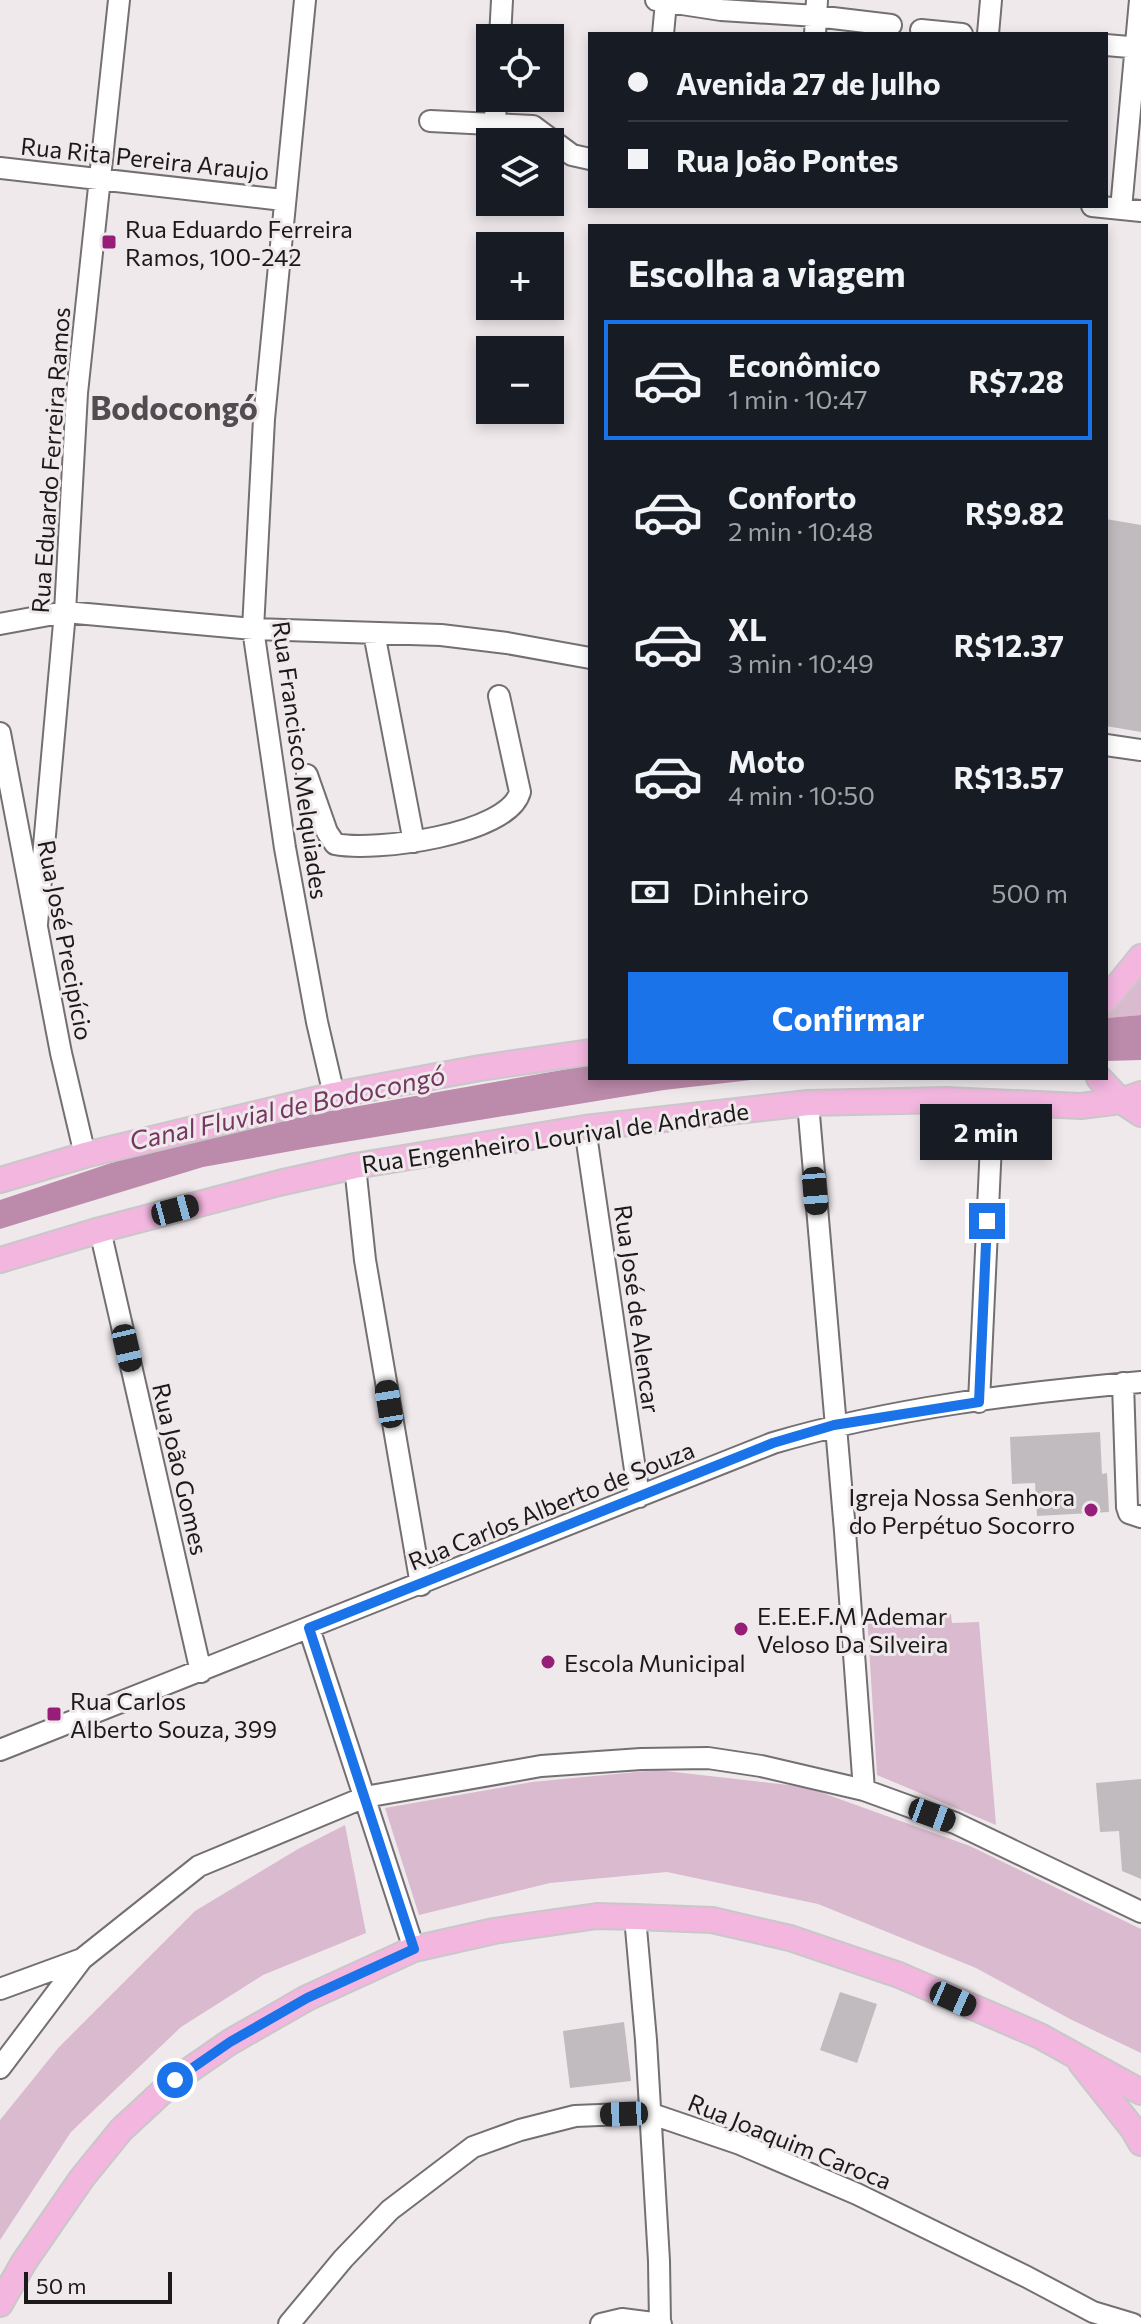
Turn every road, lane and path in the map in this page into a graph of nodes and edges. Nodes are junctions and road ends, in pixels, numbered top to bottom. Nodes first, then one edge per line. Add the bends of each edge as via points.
1 (119, 0) edge
2 (305, 0) edge
3 (502, 0) edge
4 (991, 0) edge
5 (1140, 0) edge
6 (661, 1) edge
7 (722, 5) edge
8 (816, 17) edge
9 (501, 24) edge
10 (891, 25) dead end
11 (921, 30) dead end
12 (663, 32) edge
13 (942, 32) edge
14 (988, 32) edge
15 (1108, 45) edge
16 (1138, 48) edge
17 (495, 112) edge
18 (430, 121) dead end
19 (495, 125) junction
20 (588, 159) edge
21 (0, 168) edge
22 (101, 178) junction
23 (283, 200) junction
24 (1108, 208) edge
25 (1131, 210) edge
26 (65, 612) junction
27 (0, 624) edge
28 (253, 629) junction
29 (374, 633) junction
30 (588, 658) edge
31 (499, 696) dead end
32 (0, 733) edge
33 (1108, 745) edge
34 (1141, 750) edge
35 (307, 775) dead end
36 (414, 842) junction
37 (37, 924) junction
38 (1141, 957) edge
39 (1115, 981) edge
40 (588, 1052) edge
41 (1103, 1080) edge
42 (334, 1095) junction
43 (993, 1101) junction
44 (808, 1103) junction
45 (1134, 1103) edge
46 (585, 1128) junction
47 (85, 1155) junction
48 (355, 1166) junction
49 (0, 1180) edge
50 (100, 1230) junction
51 (0, 1260) edge
52 (1132, 1383) edge
53 (979, 1402) junction
54 (834, 1425) junction
55 (639, 1497) junction
56 (1141, 1517) edge
57 (421, 1585) junction
58 (309, 1628) junction
59 (201, 1672) junction
60 (0, 1750) edge
61 (864, 1790) junction
62 (365, 1797) junction
63 (1141, 1912) edge
64 (635, 1917) junction
65 (414, 1949) junction
66 (82, 1959) junction
67 (0, 1989) edge
68 (1072, 2052) junction
69 (0, 2068) edge
70 (1141, 2092) edge
71 (649, 2113) junction
72 (1141, 2143) edge
73 (0, 2304) edge
74 (289, 2324) edge
75 (601, 2324) edge
76 (660, 2324) edge
77 (1133, 2324) edge

1 - 22 street, Rua Eduardo Ferreira Ramos
2 - 23 street, Rua Francisco Melquiades
3 - 9 street
4 - 14 street
5 - 16 street
6 - 7 street
6 - 12 street
7 - 8 street
8 - 10 street
11 - 13 street
15 - 16 street
16 - 25 street
17 - 19 street
18 - 19 street
19 - 20 street via 533,126 572,155
21 - 22 street, Rua Rita Pereira Araujo
22 - 23 street, Rua Rita Pereira Araujo
22 - 26 street, Rua Eduardo Ferreira Ramos via 77,393
23 - 28 street, Rua Francisco Melquiades
24 - 25 street
26 - 27 street
26 - 28 street
26 - 37 street, Rua Eduardo Ferreira Ramos
28 - 29 street
28 - 42 street, Rua Francisco Melquiades via 292,889
29 - 30 street via 441,635
29 - 36 street
31 - 36 street via 519,779 517,802 486,821
32 - 37 street, Rua José Precipício
33 - 34 street
35 - 36 street via 335,844
37 - 47 street, Rua José Precipício
38 - 39 main road
40 - 42 main road
41 - 45 main road
42 - 47 main road
43 - 44 main road, Rua Engenheiro Lourival de Andrade
43 - 45 main road, Rua Engenheiro Lourival de Andrade
43 - 53 street
44 - 46 main road, Rua Engenheiro Lourival de Andrade
44 - 54 street
46 - 48 main road, Rua Engenheiro Lourival de Andrade
46 - 55 street, Rua José de Alencar
47 - 49 main road
48 - 50 main road, Rua Engenheiro Lourival de Andrade
48 - 57 street via 365,1260
50 - 51 main road, Rua Engenheiro Lourival de Andrade
50 - 59 street, Rua João Gomes
52 - 53 street, Rua Carlos Alberto de Souza
52 - 56 street via 1127,1507
53 - 54 street, Rua Carlos Alberto de Souza
54 - 55 street, Rua Carlos Alberto de Souza via 773,1443
54 - 61 street
55 - 57 street, Rua Carlos Alberto de Souza
57 - 58 street, Rua Carlos Alberto de Souza
58 - 59 street, Rua Carlos Alberto de Souza
58 - 62 street
59 - 60 street, Rua Carlos Alberto de Souza
61 - 62 street via 708,1758 541,1766
61 - 63 street via 955,1823
62 - 65 street
62 - 66 street via 199,1866
64 - 65 main road via 597,1916
64 - 68 main road via 712,1920 790,1938 899,1975
64 - 71 street
65 - 73 main road via 307,1998 175,2080 121,2130 82,2178
66 - 67 street
66 - 69 street
68 - 70 main road
68 - 72 main road
71 - 74 street, Rua Joaquim Caroca via 575,2116 473,2147 390,2210
71 - 76 street
71 - 77 street, Rua Joaquim Caroca via 843,2188 1093,2312
75 - 76 street via 622,2319

